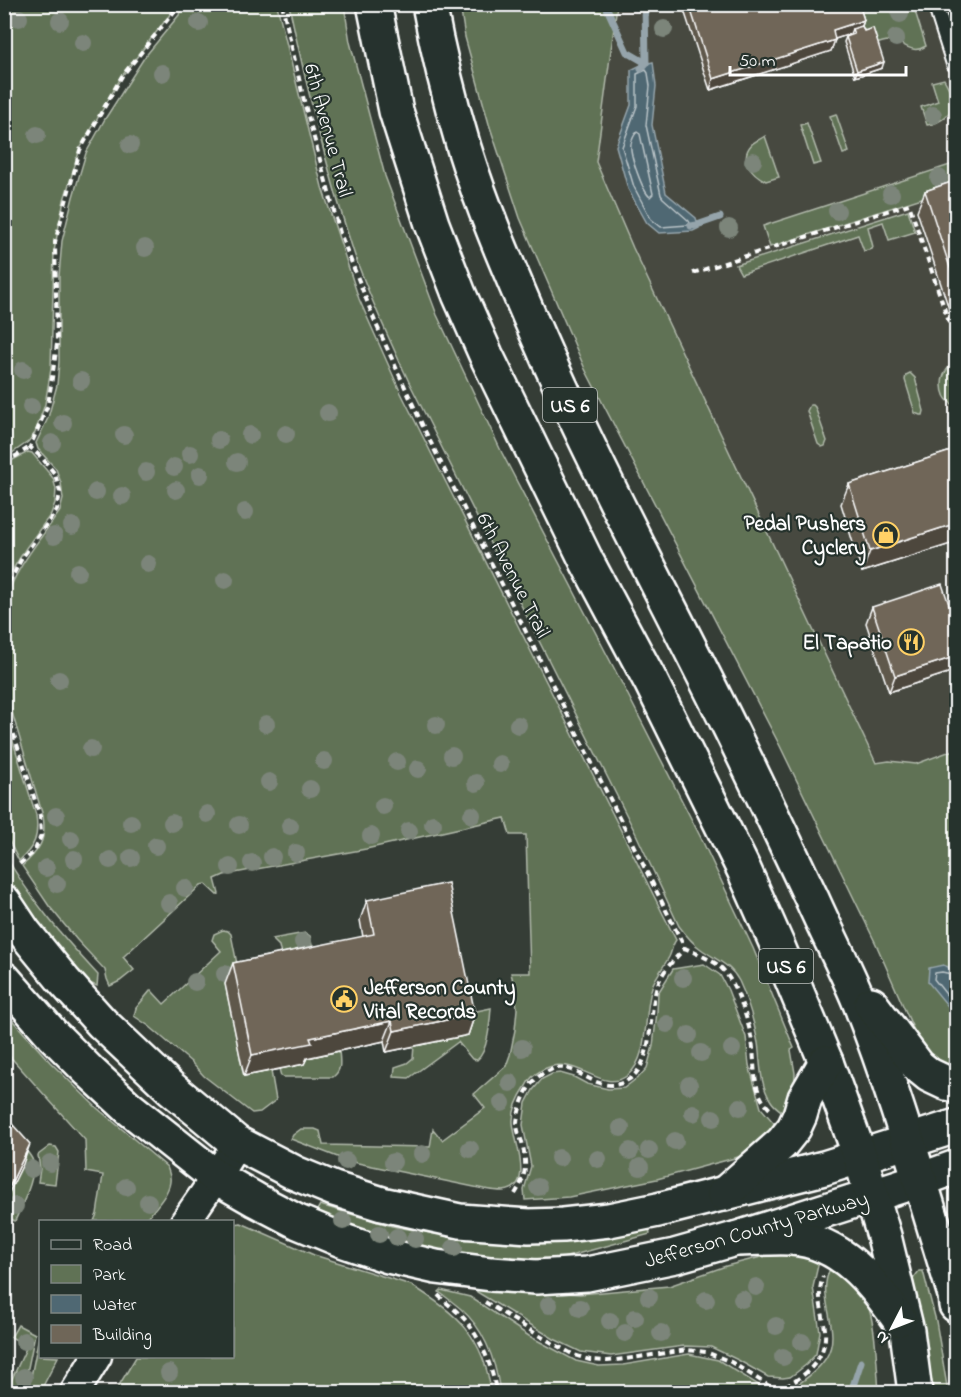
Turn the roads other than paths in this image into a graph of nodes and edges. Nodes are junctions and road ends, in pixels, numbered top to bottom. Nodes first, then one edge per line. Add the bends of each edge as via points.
1 (374, 4) edge
2 (429, 4) edge
3 (935, 4) edge
4 (954, 64) dead end
5 (4, 902) edge
6 (844, 968) junction
7 (4, 979) edge
8 (826, 1062) junction
9 (957, 1086) edge
10 (957, 1126) edge
11 (908, 1142) junction
12 (237, 1143) junction
13 (860, 1156) junction
14 (957, 1167) edge
15 (216, 1177) junction
16 (920, 1180) junction
17 (724, 1194) junction
18 (872, 1196) junction
19 (185, 1220) edge
20 (735, 1239) junction
21 (956, 1293) edge
22 (907, 1331) junction
23 (96, 1358) edge
24 (75, 1392) edge
25 (915, 1392) edge

1 - 8 main road, US 6 via 396,111 459,294 587,562 744,870
2 - 6 main road, US 6 via 464,146 547,358
3 - 4 lane
5 - 12 main road, Jefferson County Parkway via 24,932 102,1023
6 - 9 main road via 918,1066
6 - 11 main road, US 6 via 883,1064
7 - 15 main road, Jefferson County Parkway via 89,1071
8 - 13 main road, US 6
8 - 17 main road via 805,1098 794,1128
10 - 11 main road, Jefferson County Parkway
11 - 13 main road, Jefferson County Parkway
11 - 16 main road, US 6
12 - 15 street
12 - 17 main road, Jefferson County Parkway via 334,1189 460,1221 528,1226 574,1224
13 - 17 main road, Jefferson County Parkway
13 - 18 main road, US 6
14 - 16 main road, Jefferson County Parkway
15 - 19 street
15 - 20 main road, Jefferson County Parkway via 298,1222 344,1241 436,1267 491,1274 587,1274
16 - 18 main road, Jefferson County Parkway
16 - 21 main road, US 6
18 - 20 main road, Jefferson County Parkway
18 - 22 main road, US 6
20 - 22 main road via 793,1238 834,1250 878,1289
22 - 25 main road, US 6
23 - 24 street

